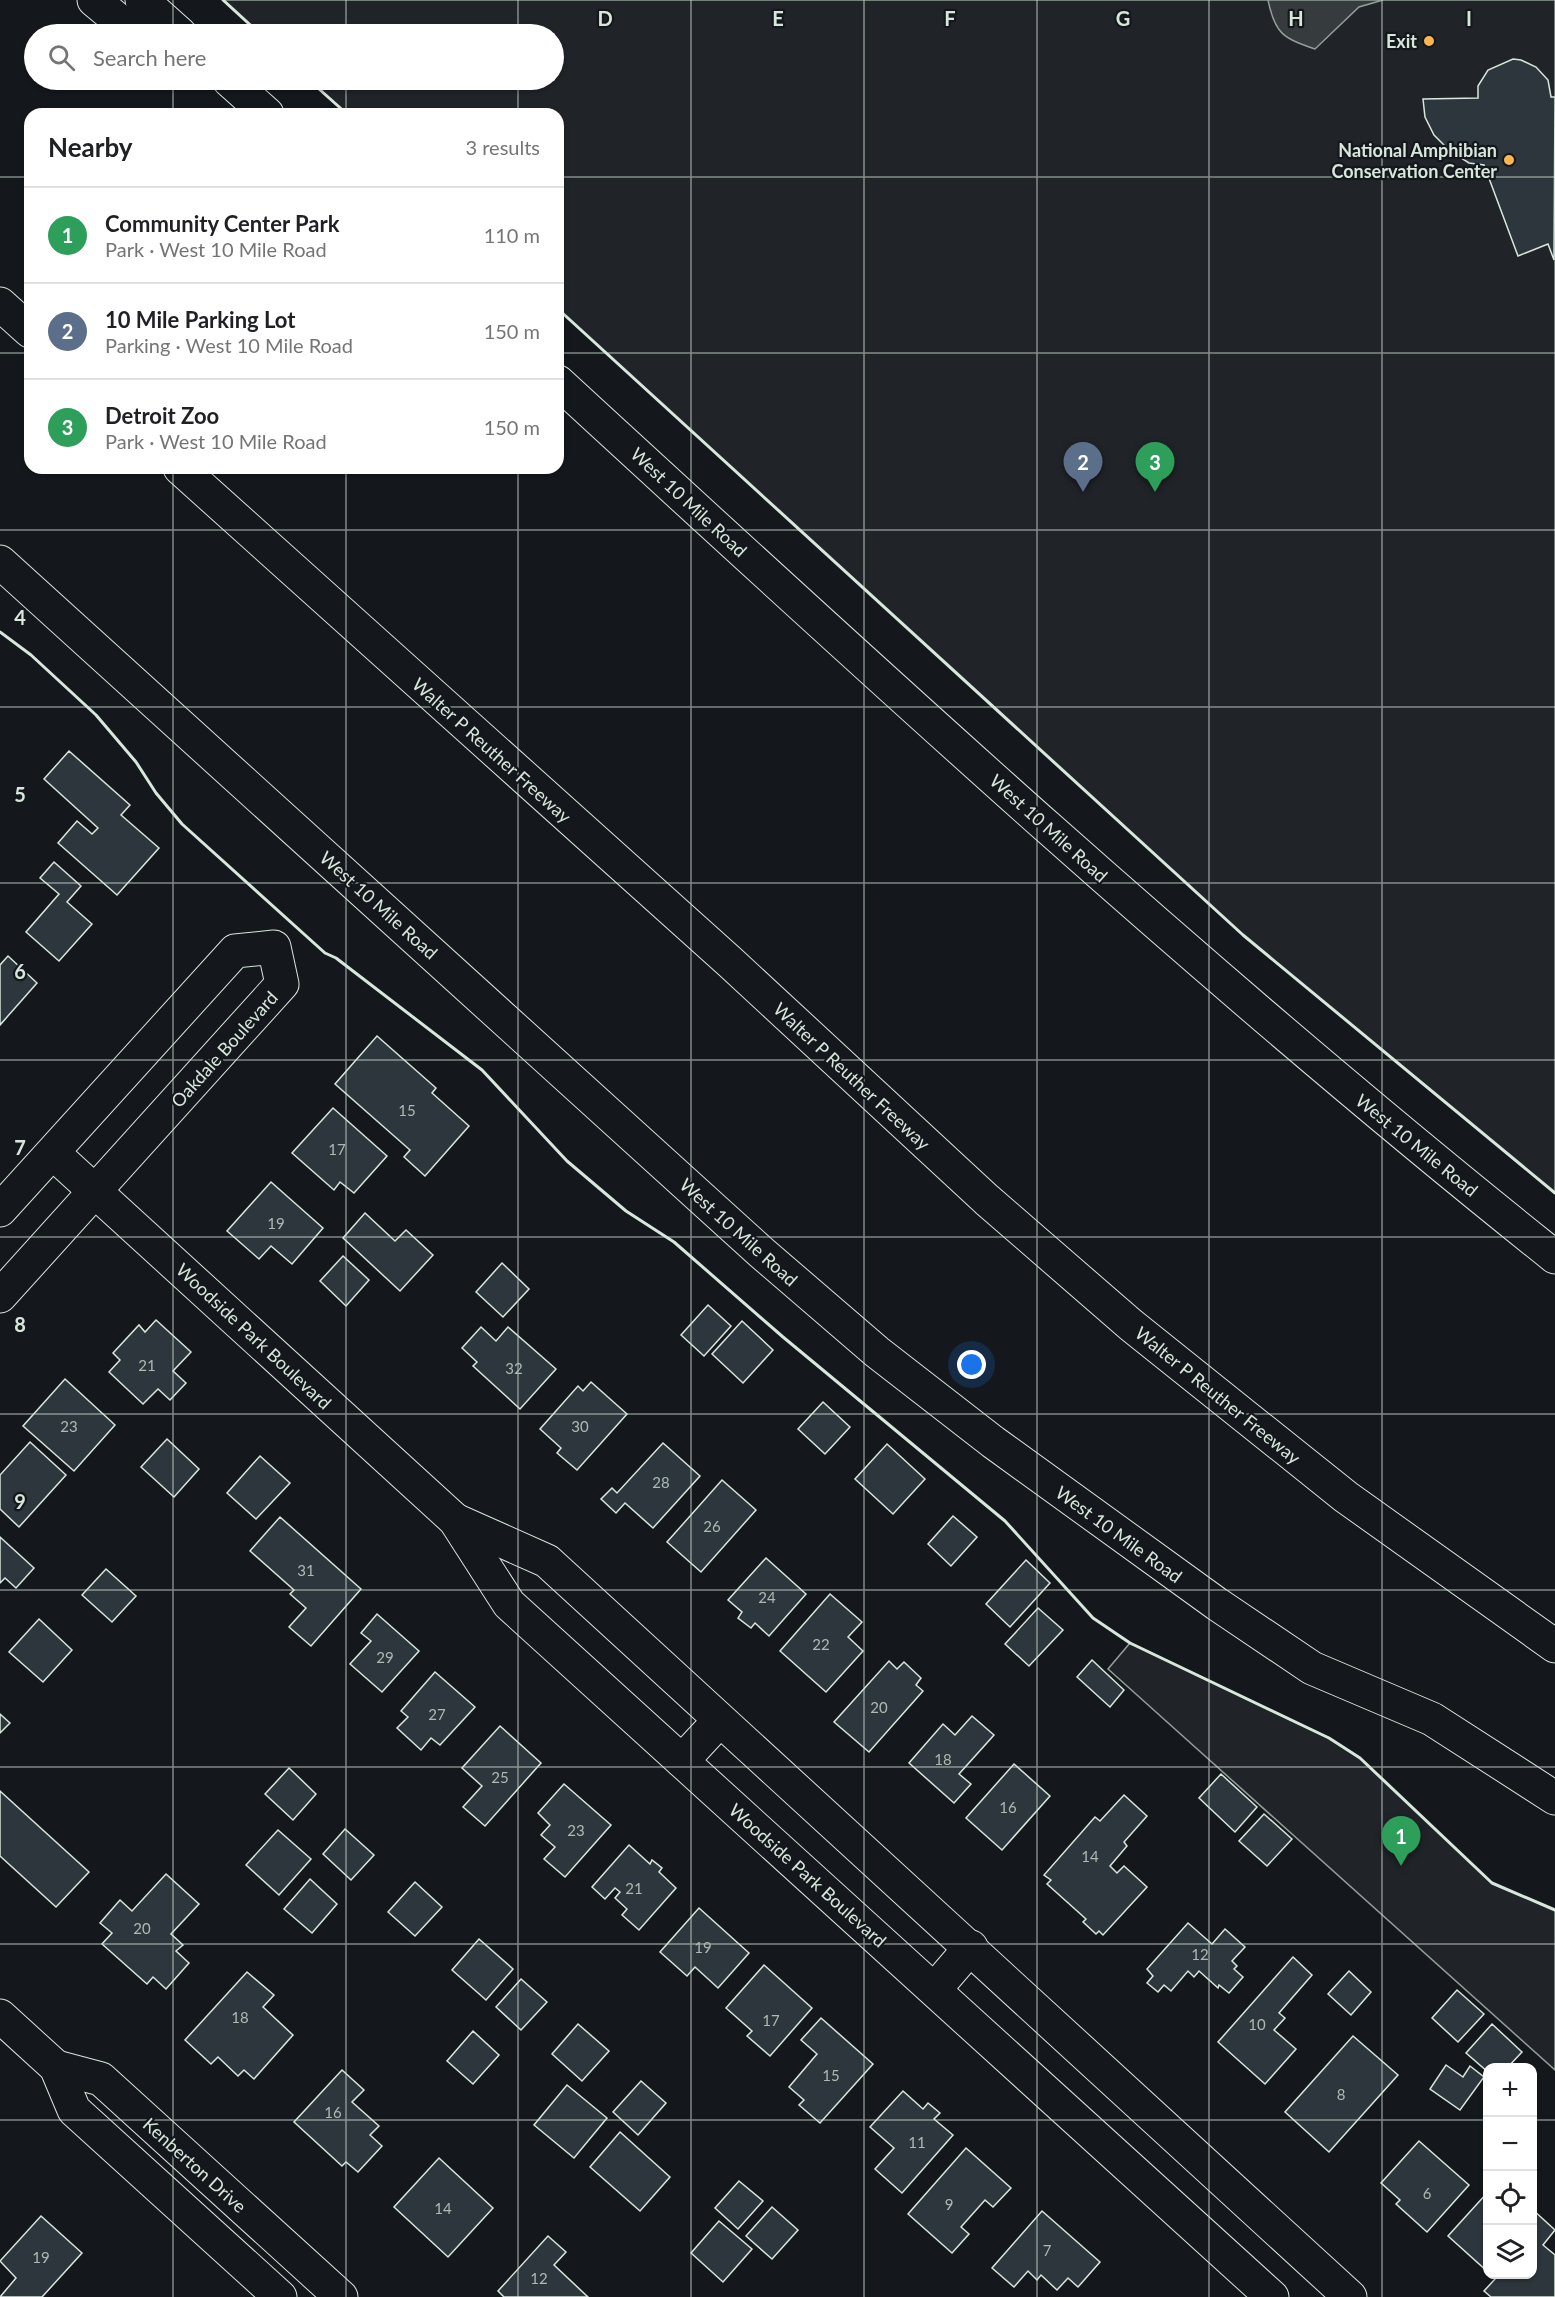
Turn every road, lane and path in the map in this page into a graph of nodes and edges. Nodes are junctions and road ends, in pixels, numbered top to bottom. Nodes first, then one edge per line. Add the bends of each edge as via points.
1 (94, 0) edge
2 (142, 0) edge
3 (123, 24) edge
4 (169, 24) edge
5 (227, 90) edge
6 (240, 90) edge
7 (260, 108) edge
8 (0, 304) edge
9 (24, 326) edge
10 (564, 388) edge
11 (187, 474) edge
12 (0, 562) edge
13 (52, 1153) junction
14 (94, 1191) junction
15 (0, 1210) edge
16 (1555, 1257) edge
17 (0, 1296) edge
18 (454, 1520) junction
19 (1555, 1646) edge
20 (719, 1721) junction
21 (681, 1761) junction
22 (1555, 1798) edge
23 (971, 1947) junction
24 (935, 1989) junction
25 (0, 2016) edge
26 (56, 2067) junction
27 (1203, 2161) junction
28 (1166, 2199) junction
29 (325, 2292) edge
30 (280, 2297) edge
31 (1272, 2297) edge
32 (1350, 2297) edge

1 - 3 main road
2 - 4 main road
5 - 7 main road
6 - 7 main road
8 - 9 main road
10 - 16 main road, West 10 Mile Road via 1124,896 1419,1148
11 - 19 main road, Walter P Reuther Freeway via 1122,1318 1346,1497
12 - 22 main road, West 10 Mile Road via 753,1245 877,1352 1100,1520 1312,1668 1432,1719
13 - 14 main road, Woodside Park Boulevard
13 - 14 main road, Oakdale Boulevard via 235,951 274,948 282,984
13 - 15 main road, Oakdale Boulevard
14 - 17 main road, Oakdale Boulevard
14 - 18 main road, Woodside Park Boulevard
18 - 20 main road, Woodside Park Boulevard via 547,1561
18 - 21 main road, Woodside Park Boulevard via 509,1604
20 - 21 main road
20 - 23 main road, Woodside Park Boulevard
21 - 24 main road, Woodside Park Boulevard
23 - 24 main road
23 - 27 main road, Woodside Park Boulevard
24 - 28 main road, Woodside Park Boulevard
25 - 26 main road, Kenberton Drive
26 - 29 main road, Kenberton Drive via 100,2079
26 - 30 main road, Kenberton Drive via 74,2110
27 - 28 main road
27 - 32 main road, Woodside Park Boulevard
28 - 31 main road, Woodside Park Boulevard

